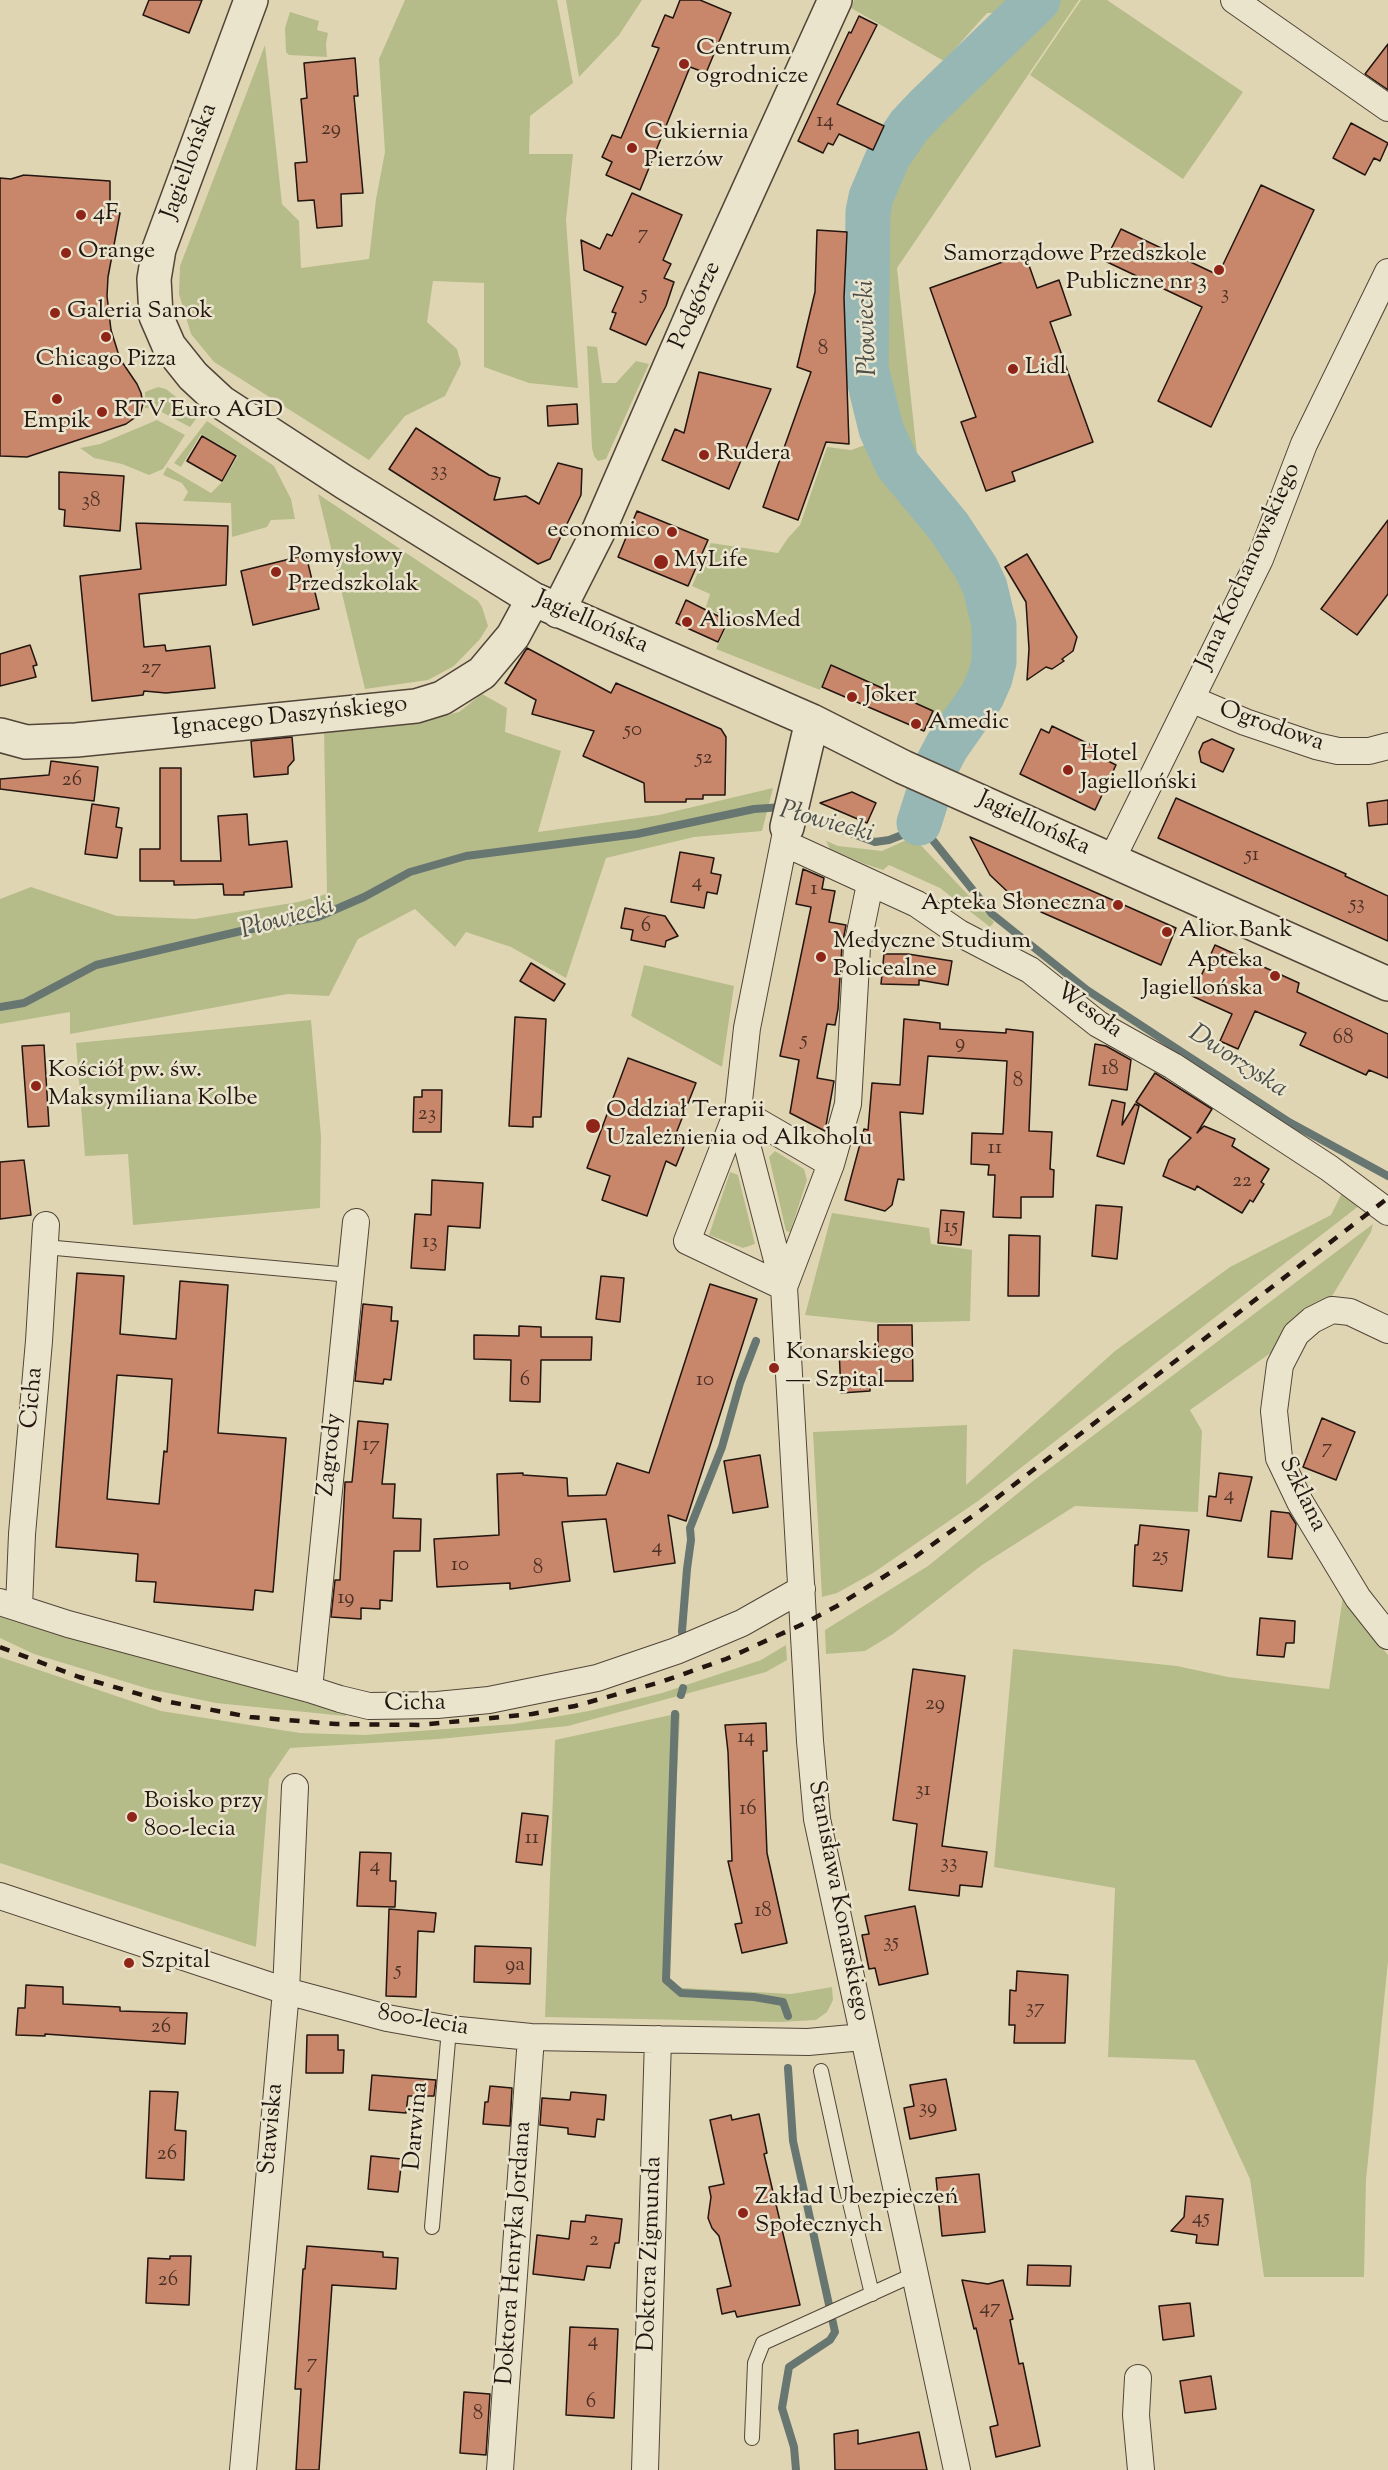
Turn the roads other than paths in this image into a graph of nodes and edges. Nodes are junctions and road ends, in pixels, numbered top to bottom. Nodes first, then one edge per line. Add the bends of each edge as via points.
1 (251, 0) edge
2 (835, 0) edge
3 (1234, 0) edge
4 (1388, 108) edge
5 (1388, 272) edge
6 (546, 605) junction
7 (1191, 699) junction
8 (812, 721) junction
9 (0, 735) edge
10 (1388, 746) edge
11 (786, 835) junction
12 (1111, 861) junction
13 (870, 884) junction
14 (1384, 981) edge
15 (738, 1110) junction
16 (831, 1164) junction
17 (1383, 1208) edge
18 (356, 1222) dead end
19 (46, 1236) joint
20 (350, 1275) junction
21 (784, 1287) junction
22 (1388, 1330) edge
23 (802, 1589) junction
24 (10, 1605) edge
25 (1388, 1636) edge
26 (309, 1689) junction
27 (295, 1787) dead end
28 (0, 1896) edge
29 (286, 1991) junction
30 (449, 2029) junction
31 (531, 2037) junction
32 (863, 2037) junction
33 (658, 2039) junction
34 (821, 2071) dead end
35 (432, 2227) dead end
36 (915, 2274) junction
37 (872, 2294) junction
38 (1138, 2378) dead end
39 (752, 2438) dead end
40 (243, 2470) edge
41 (500, 2470) edge
42 (645, 2470) edge
43 (957, 2470) edge
44 (1141, 2470) edge

1 - 6 street, Jagiellońska via 159,249 154,279 156,315 169,346 221,402
2 - 6 street, Podgórze via 598,532
3 - 4 street
5 - 7 street, Jana Kochanowskiego via 1304,444 1260,559
6 - 8 street, Jagiellońska
6 - 9 street, Ignacego Daszyńskiego via 513,636 482,674 442,698 416,706 76,740 26,742
7 - 10 street, Ogrodowa via 1316,746 1338,751 1370,751
7 - 12 street, Jana Kochanowskiego
8 - 11 street, Stanisława Konarskiego
8 - 12 street, Jagiellońska via 903,767
11 - 13 street, Wesoła
11 - 15 street, Stanisława Konarskiego via 747,1029
12 - 14 street, Jagiellońska
13 - 16 street, Stanisława Konarskiego via 857,947 848,1104
13 - 17 street, Wesoła via 917,904 959,933 1030,969 1098,1024 1173,1066
15 - 16 street
15 - 21 street, Stanisława Konarskiego
15 - 21 street, Stanisława Konarskiego via 687,1241
16 - 21 street, Stanisława Konarskiego
18 - 20 street, Zagrody
19 - 20 lane
19 - 24 street, Cicha via 22,1534
20 - 26 street, Zagrody
21 - 23 street, Stanisława Konarskiego
22 - 25 street, Szklana via 1350,1312 1332,1310 1312,1320 1296,1334 1280,1365 1274,1411 1280,1458 1300,1502 1358,1598
23 - 26 street, Cicha via 742,1623 676,1651 597,1678 540,1691 437,1705 369,1706
23 - 32 street, Stanisława Konarskiego via 817,1819
24 - 26 street, Cicha
27 - 29 street, Stawiska
28 - 29 street, 800-lecia
29 - 30 street, 800-lecia via 387,2018
29 - 40 street, Stawiska
30 - 31 street, 800-lecia
30 - 35 lane, Darwina
31 - 33 street, 800-lecia
31 - 41 street, Doktora Henryka Jordana
32 - 33 street, 800-lecia via 808,2042
32 - 36 street, Stanisława Konarskiego
33 - 42 street, Doktora Zigmunda
34 - 37 lane
36 - 37 lane
36 - 43 street, Stanisława Konarskiego
37 - 39 lane via 763,2343 755,2362
38 - 44 street

